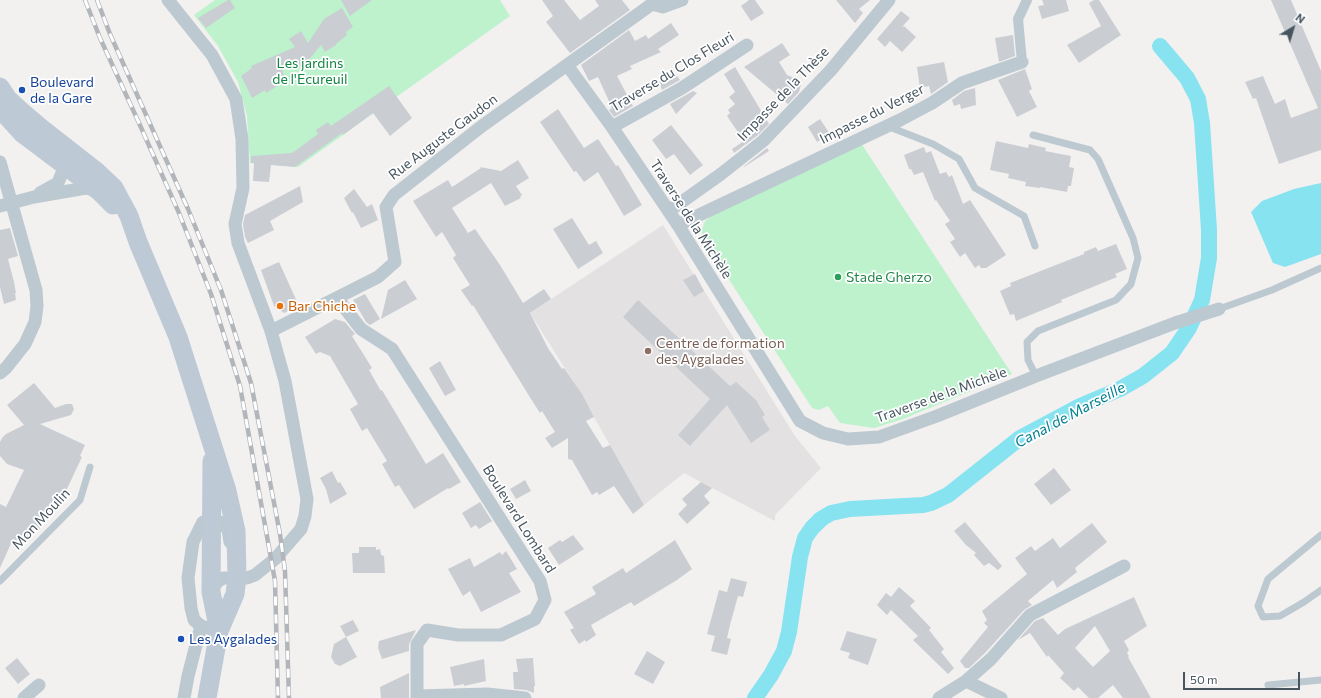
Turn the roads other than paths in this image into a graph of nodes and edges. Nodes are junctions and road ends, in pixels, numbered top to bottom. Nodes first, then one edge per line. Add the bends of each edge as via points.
1 (168, 0) edge
2 (682, 0) edge
3 (889, 0) edge
4 (1027, 0) edge
5 (653, 2) edge
6 (747, 45) dead end
7 (1022, 62) joint
8 (567, 65) junction
9 (0, 88) edge
10 (0, 109) edge
11 (21, 111) junction
12 (887, 126) junction
13 (612, 127) junction
14 (41, 128) junction
15 (1033, 135) dead end
16 (0, 162) edge
17 (65, 165) junction
18 (100, 192) junction
19 (34, 197) junction
20 (5, 204) edge
21 (669, 211) junction
22 (678, 225) junction
23 (138, 242) junction
24 (1035, 246) dead end
25 (1321, 268) edge
26 (337, 298) junction
27 (1219, 309) joint
28 (271, 331) junction
29 (0, 373) edge
30 (1036, 376) junction
31 (213, 447) junction
32 (90, 467) dead end
33 (212, 520) junction
34 (1321, 535) edge
35 (1124, 566) dead end
36 (237, 577) junction
37 (0, 581) edge
38 (1321, 590) edge
39 (211, 592) junction
40 (210, 629) junction
41 (1321, 680) edge
42 (966, 681) junction
43 (39, 685) dead end
44 (1268, 685) dead end
45 (417, 697) edge
46 (24, 698) edge
47 (184, 698) edge
48 (207, 698) edge
49 (525, 698) edge
50 (939, 698) edge
51 (1001, 698) edge

1 - 28 street via 212,55 236,99 242,139 243,188 236,224 238,243
2 - 5 street via 663,7
3 - 21 street, Impasse de la Thèse via 831,70 763,141
4 - 7 street, Impasse du Verger via 1018,19
5 - 8 street
6 - 13 street, Traverse du Clos Fleuri via 682,88
7 - 12 street, Impasse du Verger via 962,83 932,103
8 - 13 street, Traverse de la Michèle
8 - 26 street, Rue Auguste Gaudon via 482,126 394,195 386,207 395,262 378,277
9 - 11 main road
10 - 11 street
10 - 17 main road via 23,134
11 - 14 main road
12 - 22 street, Impasse du Verger
12 - 24 lane via 933,144 959,159 975,188 1024,216
13 - 21 street, Traverse de la Michèle
14 - 17 street
14 - 23 main road via 114,188 129,216
15 - 30 lane via 1090,150 1098,159 1133,238 1138,258 1131,284 1116,300 1038,331 1027,342 1028,360
16 - 20 street
17 - 18 main road
17 - 19 street via 58,182
18 - 19 street via 86,188
18 - 23 main road via 111,202
19 - 20 street
20 - 29 street via 16,218 36,290 37,306 25,344
21 - 22 street, Traverse de la Michèle
22 - 30 street, Traverse de la Michèle via 800,421 823,433 848,439 879,436 937,416
23 - 31 main road via 178,337
25 - 27 lane via 1272,290
26 - 28 street, Rue Auguste Gaudon
26 - 45 street, Boulevard Lombard via 361,329 392,349 540,581 545,600 535,619 501,635 458,635 427,630 417,644
27 - 30 street, Traverse de la Michèle
28 - 36 street via 285,381 304,481 307,499 305,516 300,529 275,559 256,575 247,578
31 - 33 main road
31 - 36 main road via 228,491 236,531
32 - 37 lane, Mon Moulin via 80,500
33 - 36 street via 220,522 228,529
33 - 39 main road
33 - 40 street via 204,522 193,542 188,578 194,620
34 - 38 lane via 1268,579 1258,606 1263,617 1280,616
35 - 42 street via 1030,615 991,659
36 - 39 street via 223,578
36 - 40 main road via 234,594
39 - 40 main road
40 - 47 street via 188,676
40 - 48 main road
41 - 44 lane
42 - 50 street
42 - 51 street
43 - 46 street
45 - 49 street via 487,694

